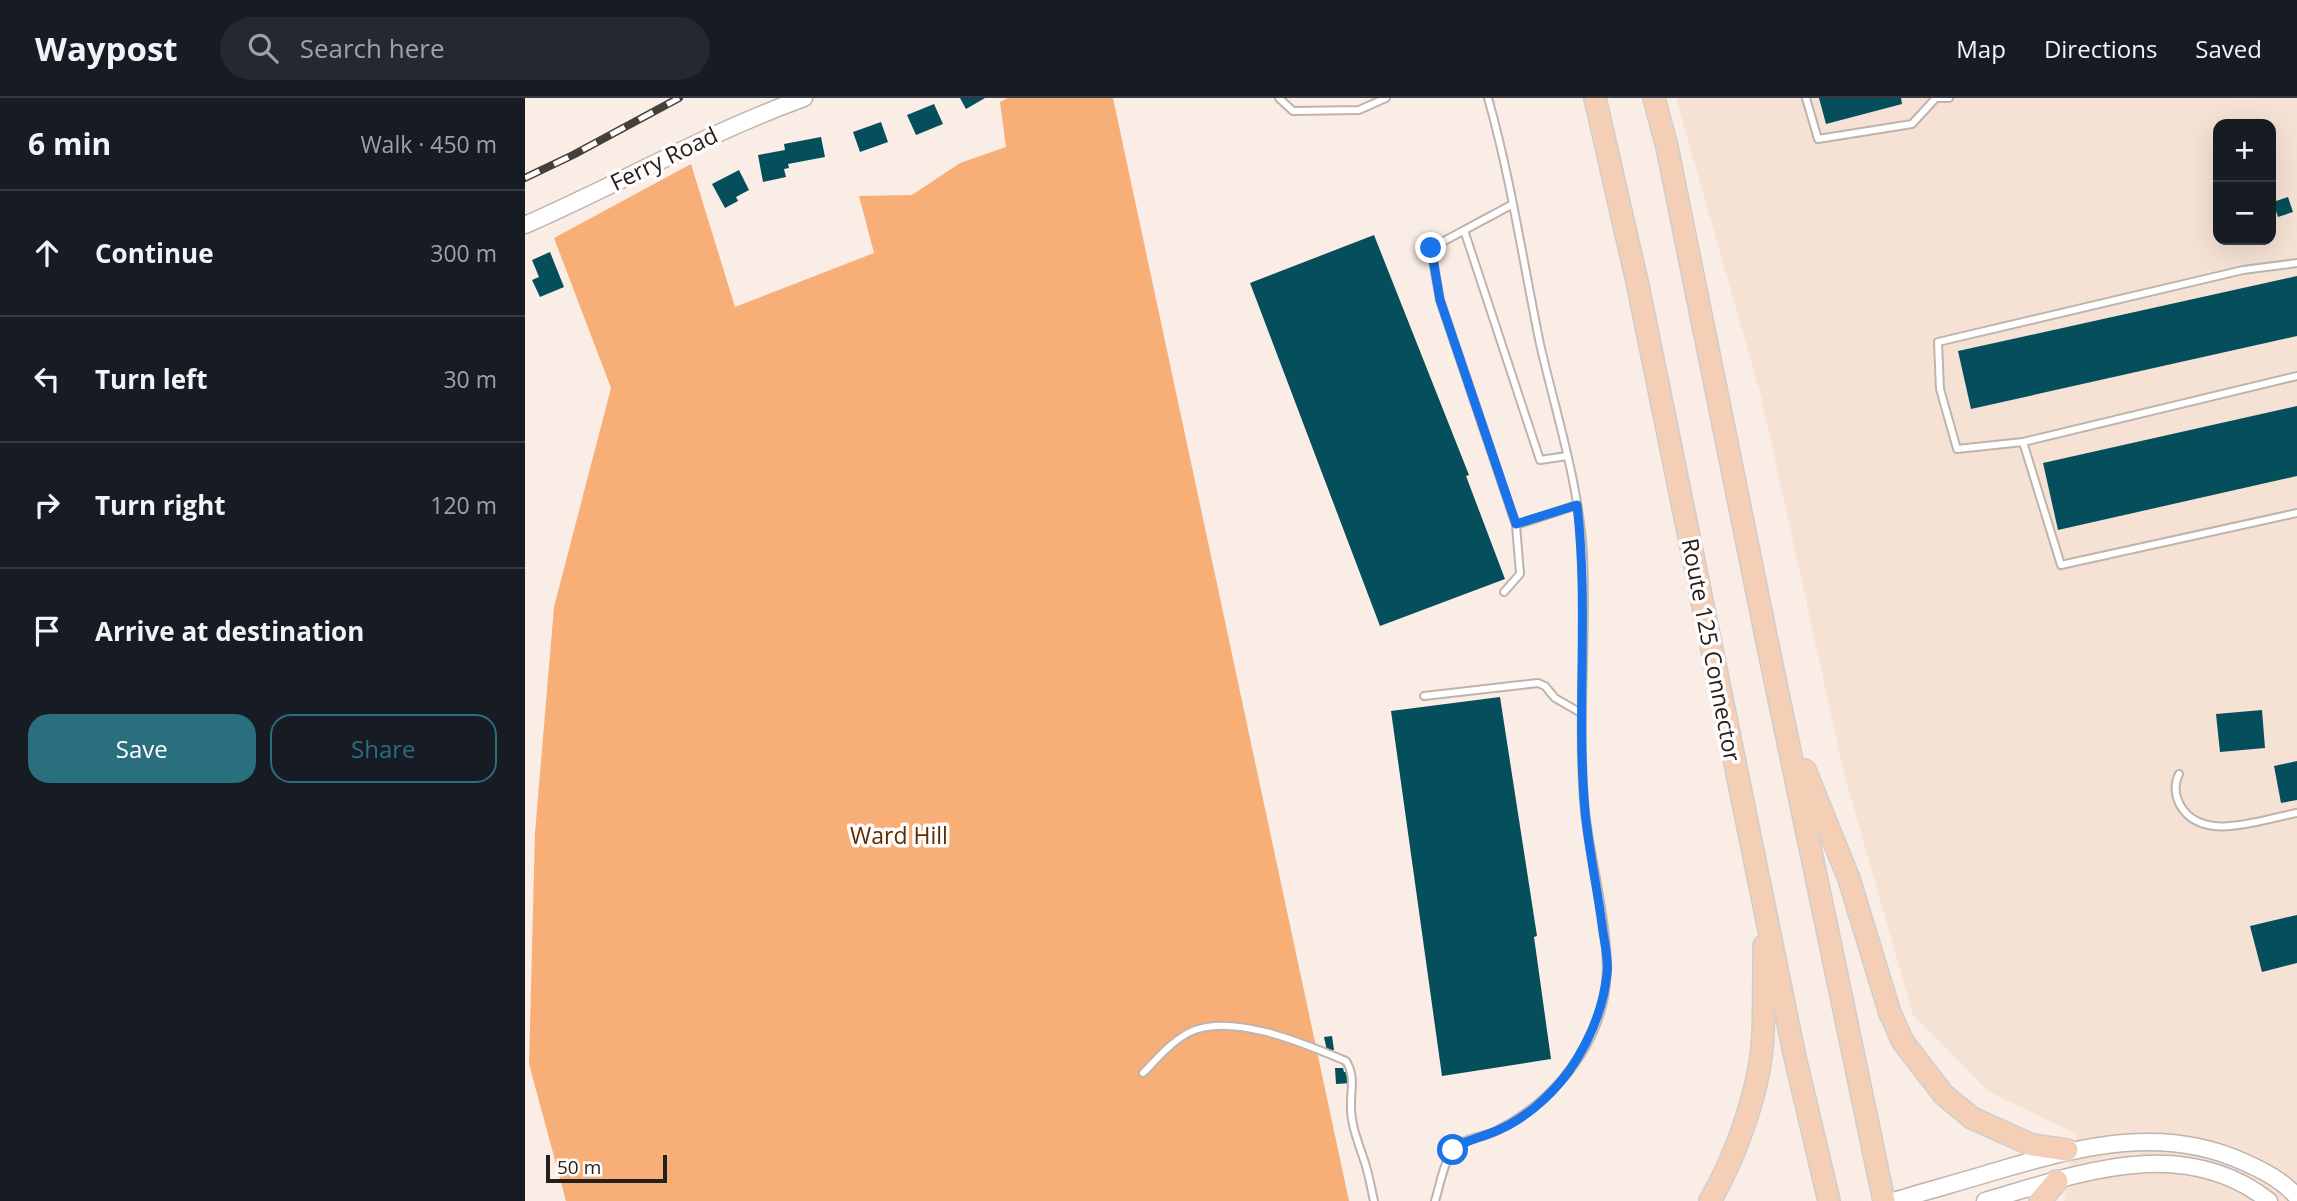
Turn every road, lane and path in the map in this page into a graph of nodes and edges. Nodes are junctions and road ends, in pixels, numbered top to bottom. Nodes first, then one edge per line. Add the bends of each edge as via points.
1 (804, 98) edge
2 (1279, 98) edge
3 (1386, 98) edge
4 (1488, 98) edge
5 (1595, 98) edge
6 (1654, 98) edge
7 (1806, 98) edge
8 (1949, 98) edge
9 (1934, 99) edge
10 (1513, 204) junction
11 (525, 225) edge
12 (1464, 230) junction
13 (2297, 263) edge
14 (2297, 376) edge
15 (2023, 443) junction
16 (1567, 456) junction
17 (1577, 505) junction
18 (2297, 513) edge
19 (1516, 524) junction
20 (1504, 592) dead end
21 (1424, 696) dead end
22 (1581, 713) junction
23 (1784, 720) junction
24 (2179, 774) dead end
25 (2297, 813) edge
26 (1764, 909) junction
27 (1143, 1073) dead end
28 (2067, 1150) junction
29 (2057, 1181) junction
30 (2297, 1196) edge
31 (1374, 1201) edge
32 (1435, 1201) edge
33 (1710, 1201) edge
34 (1829, 1201) edge
35 (1884, 1201) edge
36 (1894, 1201) edge
37 (1985, 1201) edge
38 (2040, 1201) edge
39 (2269, 1201) edge

1 - 11 street, Ferry Road via 707,138
2 - 3 lane via 1293,111 1359,110
4 - 10 lane
5 - 26 highway, Route 125 Connector via 1638,286
6 - 23 highway
7 - 9 lane via 1818,139 1912,124
8 - 9 lane
10 - 12 lane
10 - 16 lane
12 - 16 lane via 1540,460
12 - 19 lane via 1431,248 1433,261 1440,300
13 - 15 lane via 2243,270 1938,342 1940,389 1957,449
14 - 15 lane
15 - 18 lane via 2061,565
16 - 17 lane
17 - 19 lane
17 - 22 lane via 1583,553
19 - 20 lane via 1520,573
21 - 22 lane via 1538,683
22 - 32 lane via 1585,813 1608,970 1603,1003 1569,1072 1546,1098 1512,1122 1463,1141 1453,1150
23 - 28 highway via 1835,841 1903,1042 1944,1095 1972,1118 2032,1145
23 - 35 highway
24 - 25 lane via 2175,782 2178,801 2185,815 2199,824 2226,827
26 - 33 highway via 1763,1034 1756,1084 1723,1178
26 - 34 highway, Route 125 Connector
27 - 31 lane via 1171,1044 1205,1027 1234,1026 1276,1034 1346,1061 1353,1082 1355,1130
28 - 30 street via 2140,1142 2207,1148 2273,1176
28 - 36 street
29 - 37 street
29 - 38 highway
29 - 39 street via 2151,1162 2204,1170

